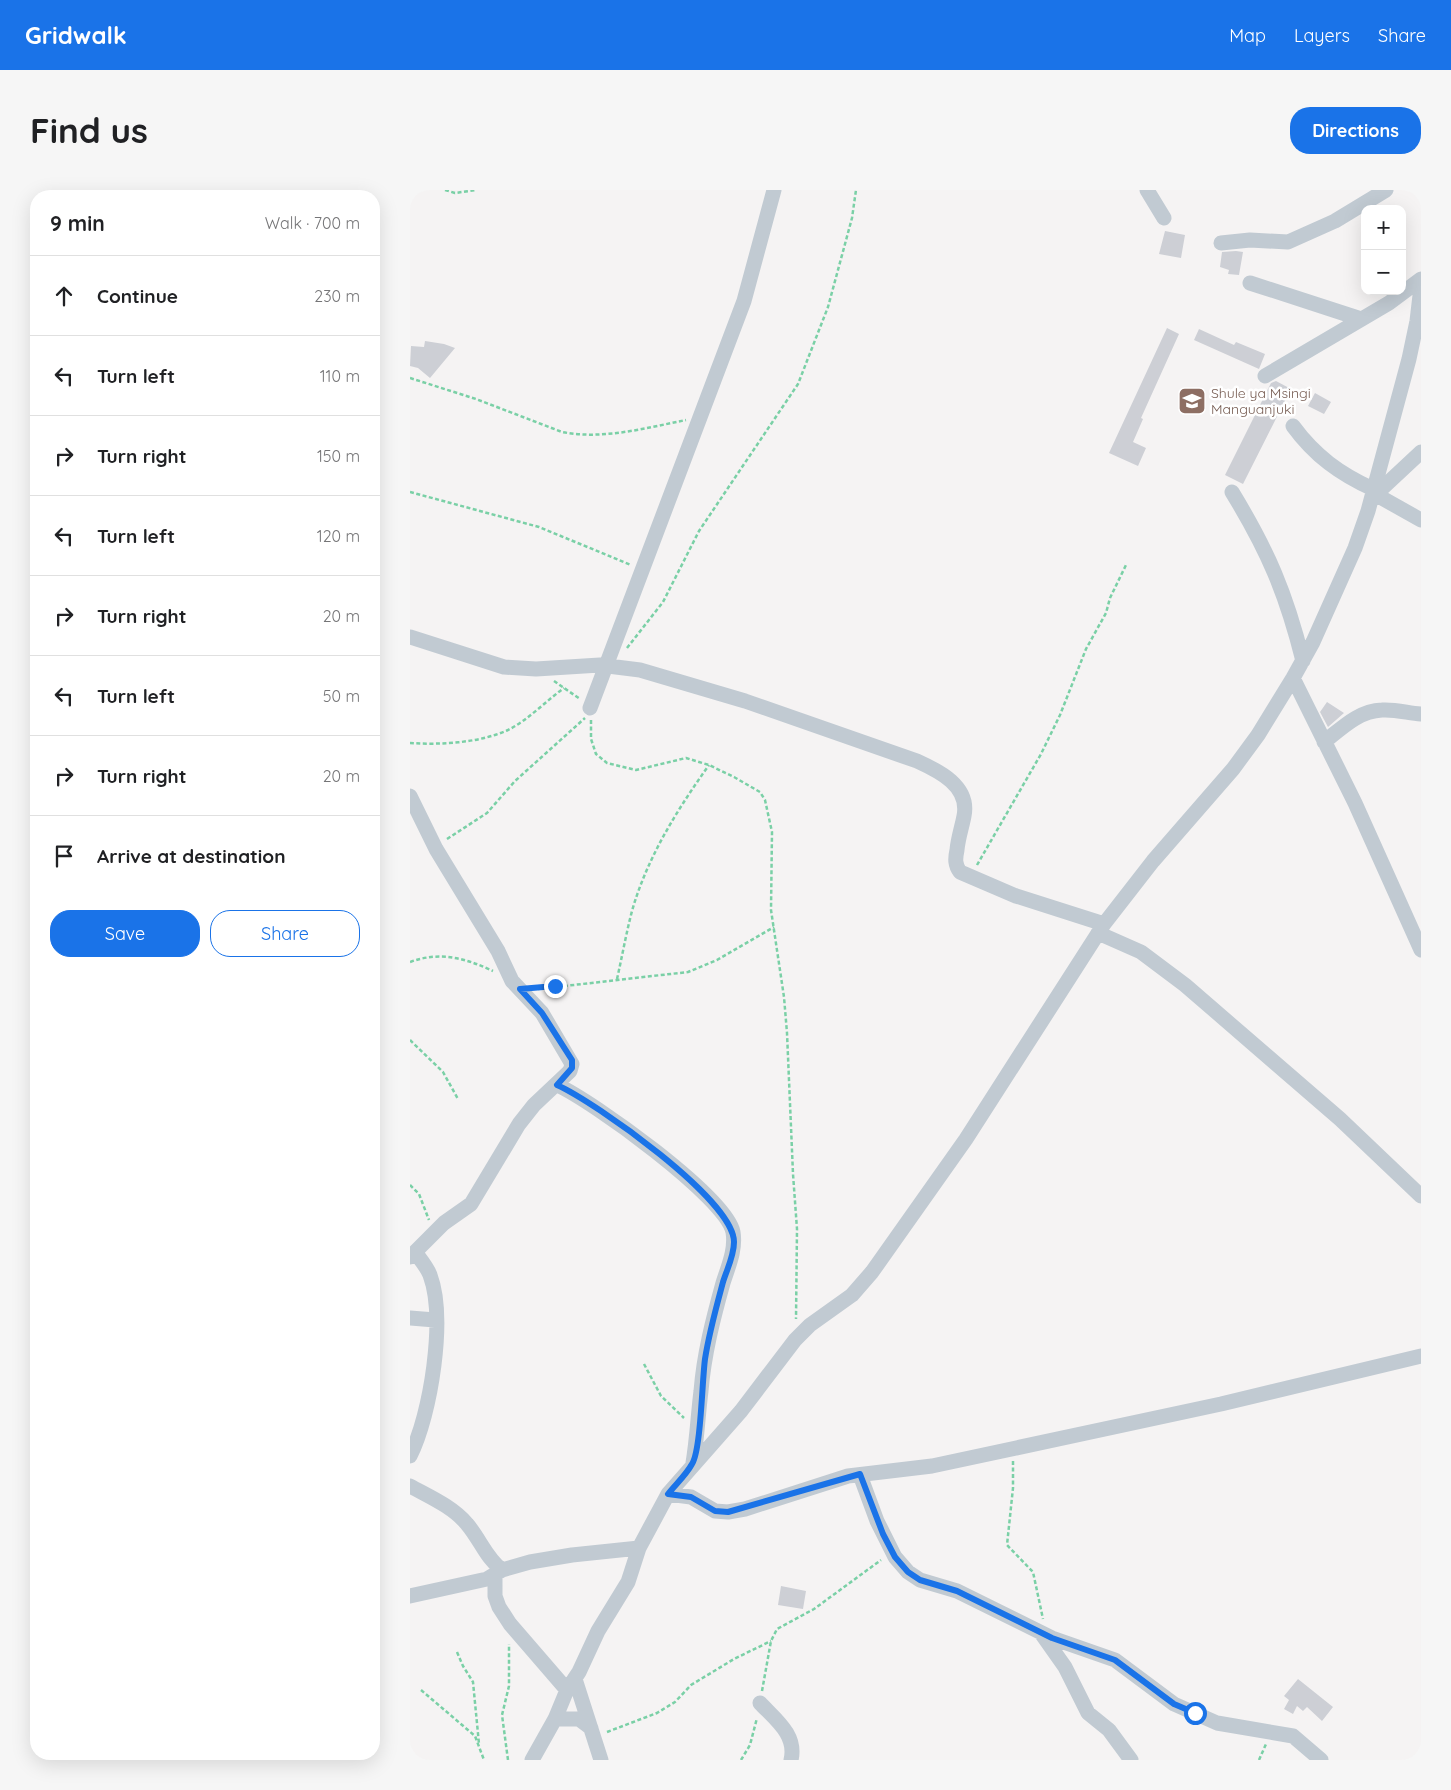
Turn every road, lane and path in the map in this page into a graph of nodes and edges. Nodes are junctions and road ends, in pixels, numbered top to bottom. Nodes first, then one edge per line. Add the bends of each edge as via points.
1 (445, 190) edge
2 (476, 190) edge
3 (774, 190) edge
4 (856, 190) edge
5 (1147, 190) edge
6 (1386, 190) edge
7 (1164, 218) dead end
8 (1221, 243) dead end
9 (1421, 279) edge
10 (1250, 283) dead end
11 (1421, 287) edge
12 (1361, 319) junction
13 (1265, 376) dead end
14 (410, 378) edge
15 (702, 416) junction
16 (1293, 426) dead end
17 (1421, 452) edge
18 (410, 492) edge
19 (1232, 492) dead end
20 (1374, 492) junction
21 (1421, 520) edge
22 (1126, 565) dead end
23 (642, 570) junction
24 (410, 637) edge
25 (1302, 660) junction
26 (607, 662) junction
27 (536, 669) junction
28 (1293, 678) junction
29 (564, 688) junction
30 (590, 708) joint
31 (1421, 714) edge
32 (1324, 742) junction
33 (410, 743) edge
34 (710, 765) junction
35 (410, 796) edge
36 (433, 844) junction
37 (970, 878) junction
38 (774, 927) junction
39 (1101, 929) junction
40 (1421, 950) edge
41 (410, 962) edge
42 (617, 980) junction
43 (516, 985) junction
44 (410, 1040) edge
45 (557, 1085) junction
46 (458, 1099) dead end
47 (410, 1185) edge
48 (1421, 1196) edge
49 (434, 1232) junction
50 (413, 1254) edge
51 (410, 1318) edge
52 (436, 1320) junction
53 (795, 1340) junction
54 (1421, 1356) edge
55 (644, 1364) dead end
56 (698, 1433) junction
57 (1012, 1447) junction
58 (410, 1456) edge
59 (693, 1463) junction
60 (860, 1474) junction
61 (410, 1486) edge
62 (668, 1494) junction
63 (639, 1548) junction
64 (895, 1557) junction
65 (499, 1573) junction
66 (410, 1596) edge
67 (510, 1624) junction
68 (1043, 1632) junction
69 (771, 1640) junction
70 (456, 1652) dead end
71 (571, 1684) junction
72 (421, 1690) dead end
73 (760, 1704) junction
74 (555, 1719) junction
75 (593, 1733) junction
76 (479, 1744) junction
77 (484, 1760) edge
78 (508, 1760) edge
79 (532, 1760) edge
80 (601, 1760) edge
81 (741, 1760) edge
82 (791, 1760) edge
83 (1131, 1760) edge
84 (1321, 1760) edge

1 - 2 path via 455,193
3 - 15 street via 751,280
4 - 26 path via 852,218 828,307 798,384 699,531 663,602 633,643
5 - 7 street
6 - 8 street via 1335,221 1288,242 1250,240
9 - 12 street
10 - 12 street
11 - 20 street via 1409,359
12 - 13 street
14 - 15 path via 574,434 593,435 647,428
15 - 23 street
16 - 20 street via 1317,455
17 - 20 street
18 - 23 path via 539,526
19 - 25 street via 1270,558 1292,618
20 - 21 street
20 - 25 street via 1356,548
22 - 37 path via 1041,754
23 - 26 street
24 - 27 street via 490,664
25 - 28 street
26 - 27 street
26 - 30 street
26 - 37 street via 694,685 941,772 957,786 964,800 965,814 955,862 960,872
27 - 29 path
28 - 32 street
28 - 39 street via 1233,769 1153,861
29 - 30 path
29 - 33 path via 508,730 439,745
31 - 32 street via 1383,710 1369,712 1354,718
32 - 40 street
34 - 36 path via 686,758 636,770 607,763 596,754 591,739 590,713 515,781 487,813 456,834
34 - 38 path via 749,785 765,800 772,832 770,890
34 - 42 path via 675,815 644,876 632,911
35 - 36 street
36 - 43 street
37 - 39 street
38 - 42 path via 696,970
38 - 53 path via 787,1032 797,1229
39 - 48 street via 1142,952 1185,985 1340,1120
39 - 53 street via 966,1139 872,1272 852,1295
41 - 43 path via 433,957 469,960
42 - 43 path
43 - 45 street via 542,1013 572,1060 572,1068
44 - 46 path via 443,1072
45 - 49 street via 534,1104 519,1124 471,1204
45 - 56 street via 571,1091 676,1168 718,1209 732,1230 732,1255 706,1349
47 - 49 path via 419,1194
49 - 50 street
50 - 52 street via 430,1276
51 - 52 street
52 - 58 street via 430,1394
53 - 59 street via 741,1411
54 - 57 street via 1221,1404
55 - 56 path via 661,1396
56 - 59 street
57 - 60 street via 915,1469
57 - 68 path via 1013,1488 1007,1545 1033,1572
59 - 62 street
60 - 62 street via 728,1512 715,1511 691,1497
60 - 64 street via 877,1521
61 - 65 street via 444,1504 465,1522
62 - 63 street
63 - 65 street via 550,1558
63 - 71 street via 628,1582
64 - 68 street via 920,1580 957,1591
64 - 69 path via 874,1564 814,1609 777,1629
65 - 66 street
65 - 67 street via 497,1602
67 - 71 street
67 - 78 path via 510,1680 502,1716
68 - 83 street via 1066,1667 1088,1713 1110,1730
68 - 84 street via 1115,1660 1174,1704 1217,1723 1293,1736
69 - 73 path
69 - 75 path via 691,1685 675,1702 657,1714
70 - 76 path via 473,1682
71 - 74 street
71 - 75 street
72 - 76 path via 456,1718
73 - 81 path via 750,1745
73 - 82 street via 788,1734 793,1744
74 - 75 street via 579,1719
74 - 79 street
75 - 80 street
76 - 77 path

